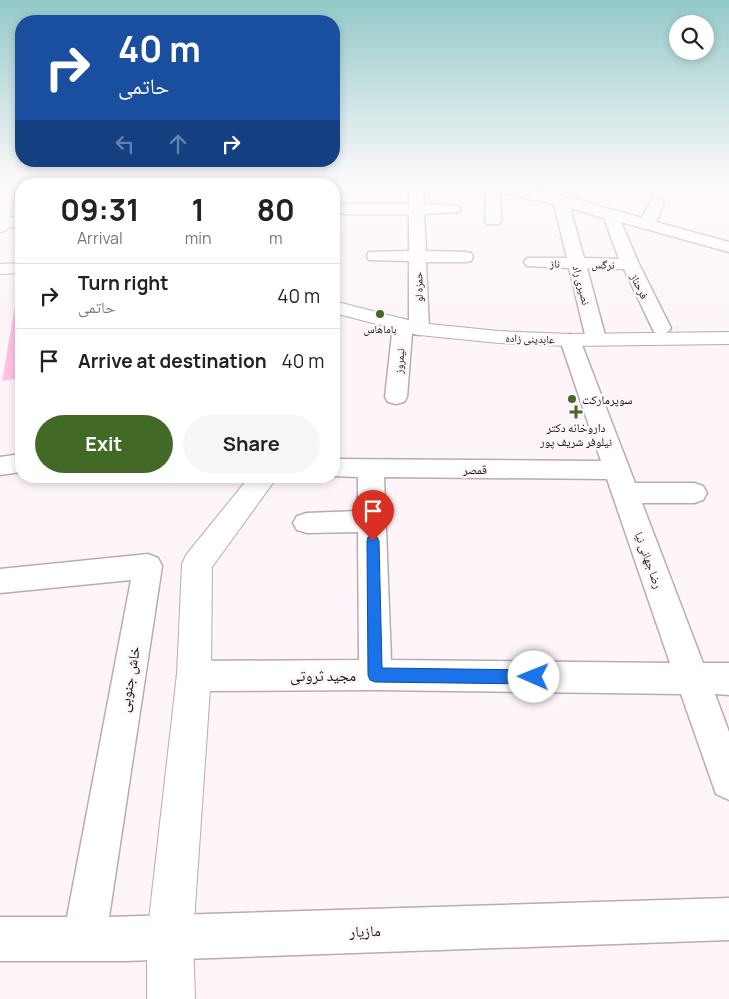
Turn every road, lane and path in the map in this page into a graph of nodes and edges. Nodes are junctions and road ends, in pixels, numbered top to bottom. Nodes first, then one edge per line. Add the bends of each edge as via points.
1 (417, 232) edge
2 (569, 232) edge
3 (617, 232) edge
4 (672, 232) edge
5 (729, 247) edge
6 (374, 256) dead end
7 (417, 257) junction
8 (465, 257) dead end
9 (533, 262) dead end
10 (577, 263) junction
11 (630, 264) junction
12 (15, 268) edge
13 (0, 269) edge
14 (340, 309) edge
15 (411, 327) junction
16 (661, 328) dead end
17 (729, 338) edge
18 (583, 339) junction
19 (396, 397) dead end
20 (15, 464) edge
21 (0, 466) edge
22 (340, 468) edge
23 (371, 468) junction
24 (621, 481) junction
25 (260, 483) edge
26 (694, 493) dead end
27 (372, 521) junction
28 (307, 523) dead end
29 (0, 580) edge
30 (375, 675) junction
31 (193, 676) junction
32 (693, 679) junction
33 (729, 679) edge
34 (729, 781) edge
35 (729, 919) edge
36 (170, 937) junction
37 (0, 939) edge
38 (84, 939) junction
39 (171, 999) edge

1 - 7 street, حمزه لو
2 - 10 street, نصیری راد
3 - 11 street, فرحناز
4 - 5 street
6 - 7 street
7 - 8 street
7 - 15 street, حمزه لو
9 - 10 street, ناز
10 - 11 street, نرگس
10 - 18 street, نصیری راد
11 - 16 street, فرحناز
12 - 13 street
14 - 15 street, عابدینی زاده
15 - 18 street, عابدینی زاده via 498,337
15 - 19 street, نیمروز
17 - 18 street, عابدینی زاده
18 - 24 street, رضا جهانی نیا
20 - 21 street
22 - 23 street, قمصر
23 - 24 street, قمصر
23 - 27 street
24 - 26 street, قمصر
24 - 32 street, رضا جهانی نیا
25 - 31 street via 197,564
27 - 28 street
27 - 30 street
29 - 38 street, خاش جنوبی via 148,566
30 - 31 street, مجید ثروتی
30 - 32 street, مجید ثروتی
31 - 36 street
32 - 33 street, مجید ثروتی
32 - 34 street, رضا جهانی نیا
35 - 36 street, مازیار
36 - 38 street, مازیار
36 - 39 street
37 - 38 street, مازیار

